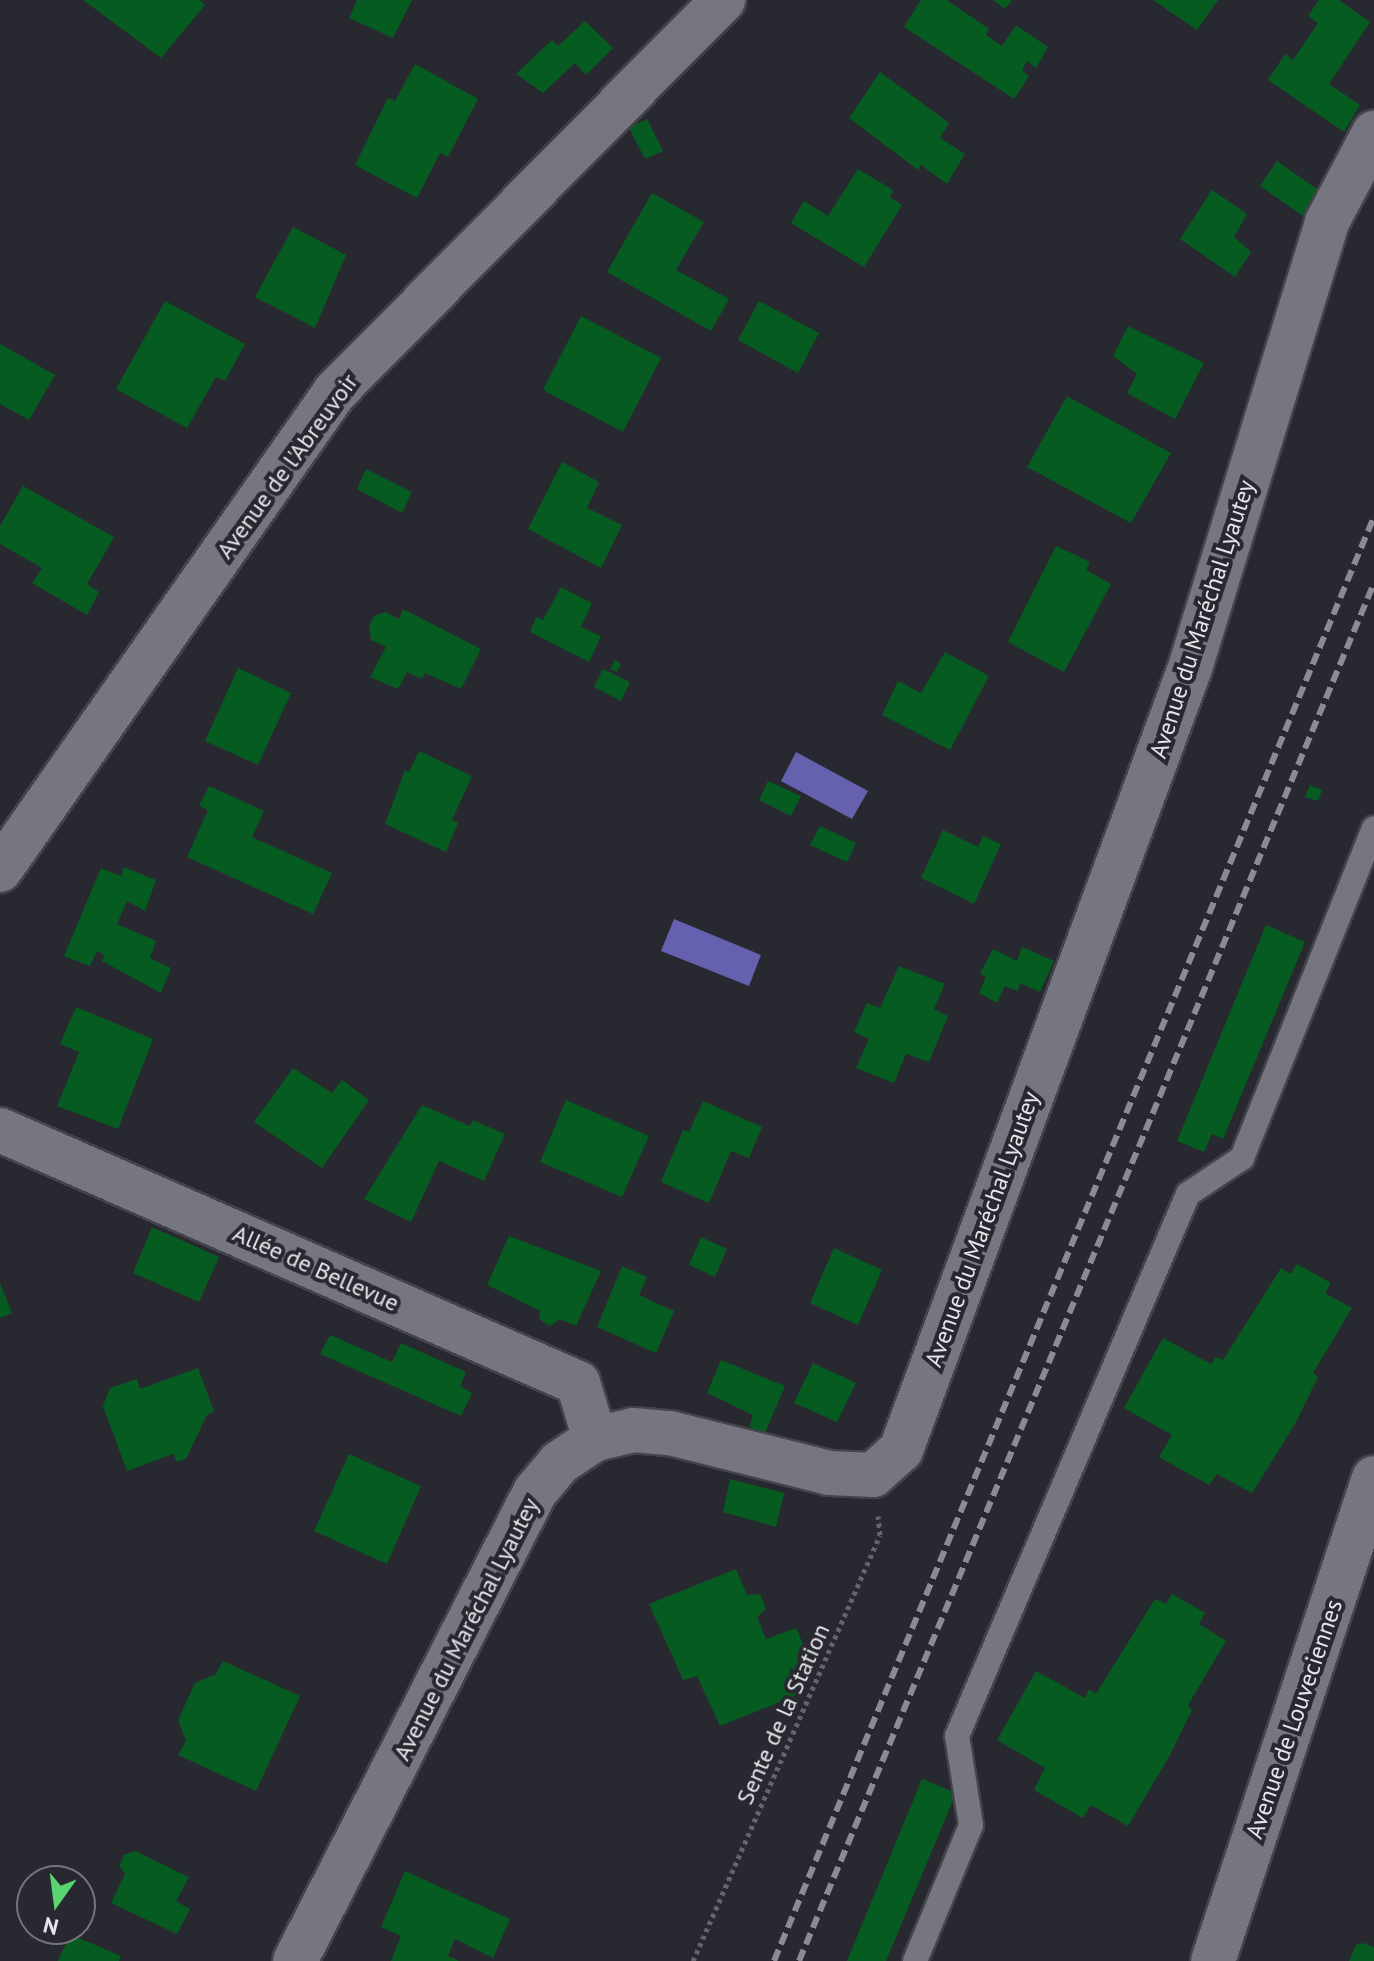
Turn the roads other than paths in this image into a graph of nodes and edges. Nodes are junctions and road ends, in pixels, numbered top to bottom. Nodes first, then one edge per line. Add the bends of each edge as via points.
1 (723, 0) edge
2 (1374, 133) edge
3 (1374, 828) edge
4 (0, 870) edge
5 (0, 1130) edge
6 (595, 1439) junction
7 (1374, 1478) edge
8 (295, 1961) edge
9 (915, 1961) edge
10 (1213, 1961) edge

1 - 4 street, Avenue de l'Abreuvoir via 335,392
2 - 6 street, Avenue du Maréchal Lyautey via 1327,222 1190,668 901,1450 873,1475 829,1473 670,1433 633,1430
3 - 9 lane via 1242,1158 1188,1194 957,1736 971,1825
5 - 6 street, Allée de Bellevue via 578,1383
6 - 8 street, Avenue du Maréchal Lyautey via 559,1463 535,1492
7 - 10 street, Avenue de Louveciennes

